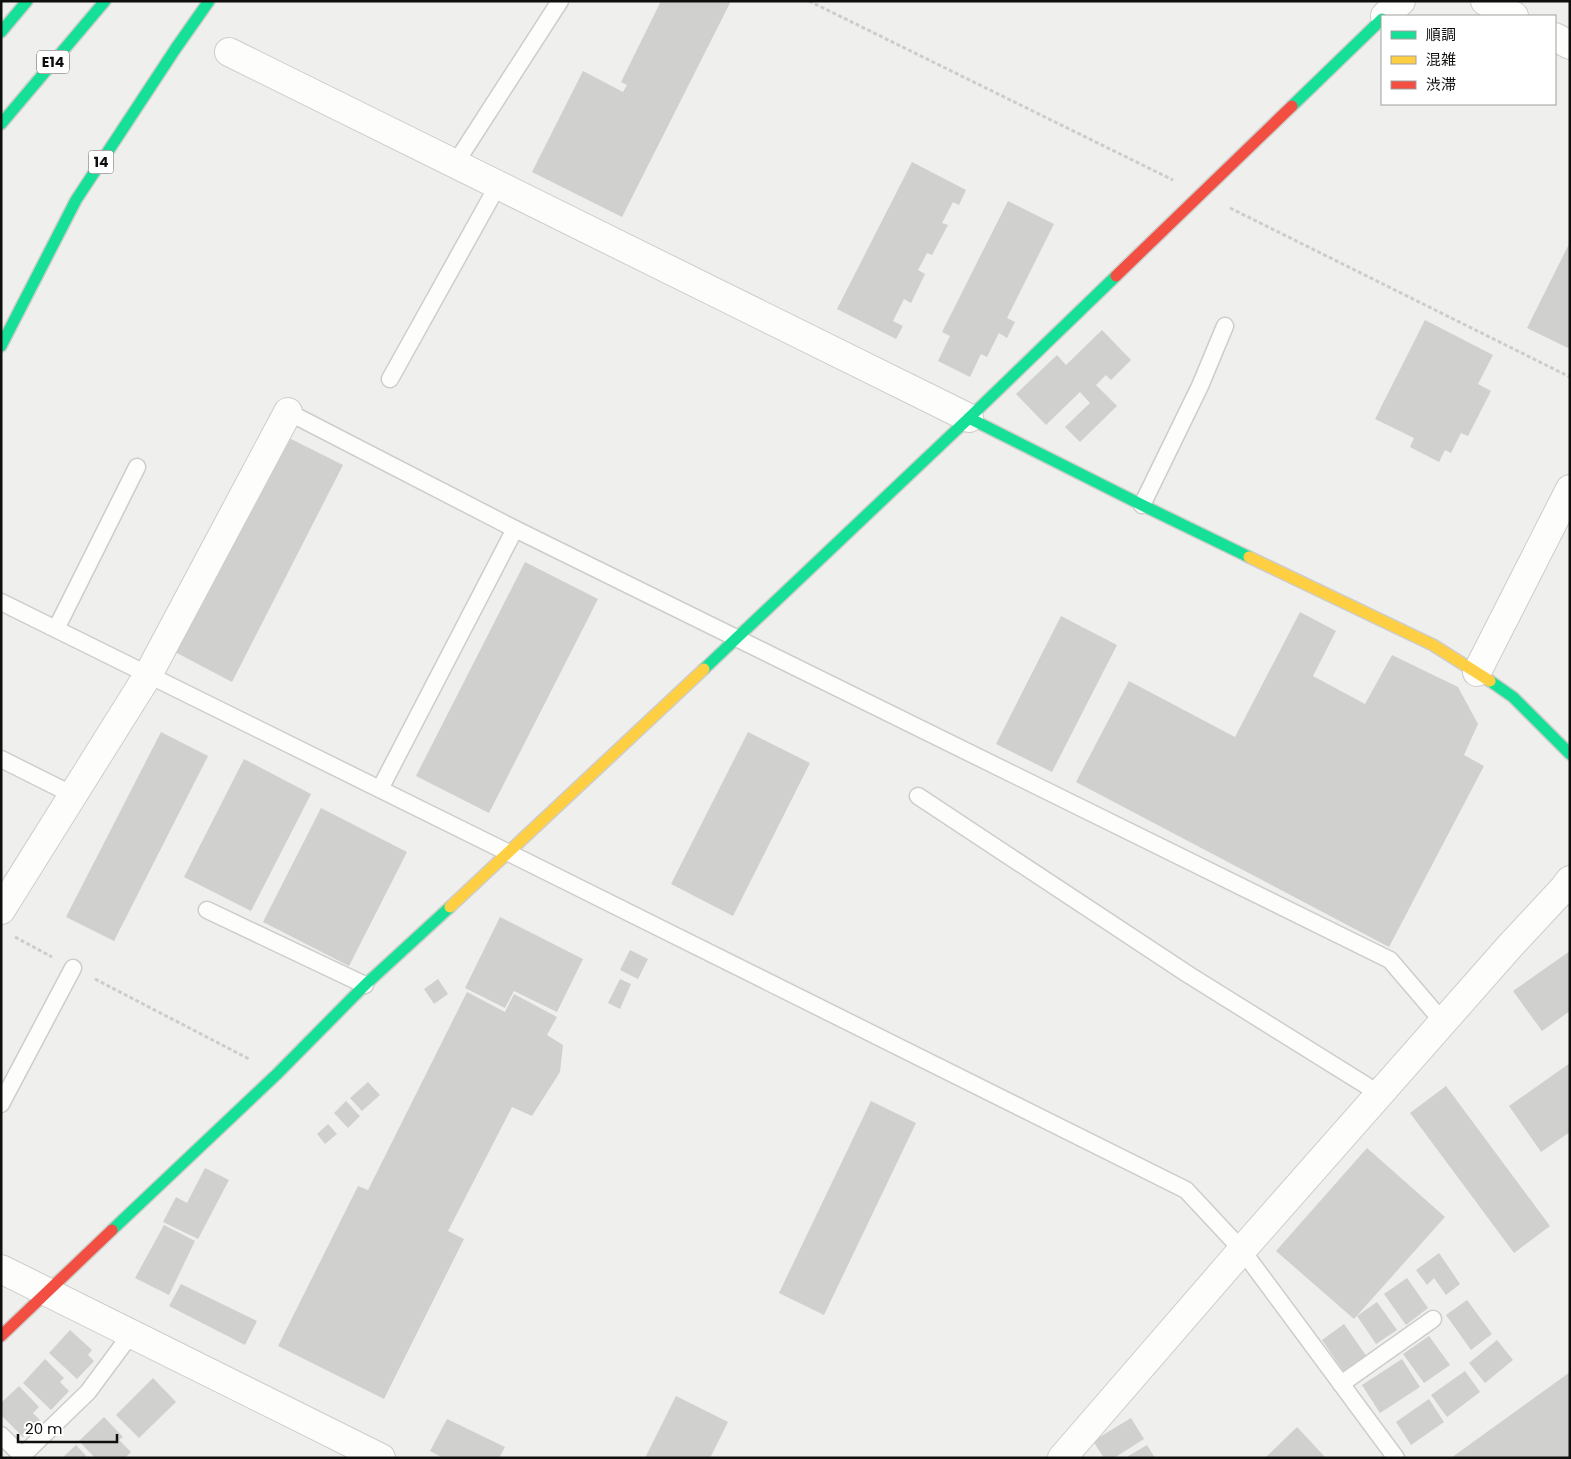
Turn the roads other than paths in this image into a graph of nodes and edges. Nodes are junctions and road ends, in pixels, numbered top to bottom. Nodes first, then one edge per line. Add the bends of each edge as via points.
1 (27, 1) edge
2 (104, 1) edge
3 (209, 1) edge
4 (560, 1) edge
5 (1400, 1) edge
6 (1485, 1) edge
7 (1386, 15) edge
8 (1512, 15) edge
9 (1381, 20) edge
10 (1, 32) edge
11 (1556, 38) edge
12 (1570, 45) edge
13 (230, 52) dead end
14 (1, 124) edge
15 (455, 164) junction
16 (498, 185) junction
17 (1225, 326) dead end
18 (8, 332) junction
19 (1, 346) edge
20 (1, 352) edge
21 (390, 379) dead end
22 (288, 412) joint
23 (969, 418) junction
24 (137, 467) dead end
25 (1570, 489) edge
26 (1142, 505) junction
27 (515, 529) junction
28 (1, 602) edge
29 (56, 629) junction
30 (736, 638) junction
31 (1477, 672) junction
32 (148, 675) junction
33 (1570, 754) edge
34 (1, 759) edge
35 (380, 789) junction
36 (73, 795) junction
37 (918, 796) dead end
38 (509, 853) junction
39 (1570, 880) edge
40 (207, 910) dead end
41 (5, 922) edge
42 (73, 968) road end
43 (365, 985) junction
44 (1444, 1022) junction
45 (1380, 1094) junction
46 (1, 1104) edge
47 (1242, 1250) junction
48 (1, 1269) edge
49 (47, 1292) junction
50 (1434, 1319) dead end
51 (131, 1334) junction
52 (1, 1336) edge
53 (1341, 1384) junction
54 (1, 1435) edge
55 (382, 1458) edge
56 (1062, 1458) edge
57 (1396, 1458) edge

1 - 10 main road
2 - 14 main road, E14
3 - 18 main road, 14 via 76,200
4 - 15 lane
5 - 7 street
6 - 8 street
9 - 23 main road
11 - 12 street
13 - 15 street
15 - 16 street
16 - 21 lane
16 - 23 street
17 - 26 lane via 1200,386
18 - 19 main road, 14
18 - 20 main road
22 - 27 lane
22 - 32 street
23 - 26 main road
23 - 30 main road
24 - 29 lane
25 - 31 street
26 - 31 main road via 1432,645
27 - 30 lane
27 - 35 lane
28 - 29 lane
29 - 32 lane
30 - 38 main road
30 - 44 lane via 1390,960
31 - 33 main road via 1513,697
32 - 35 lane
32 - 36 street
34 - 36 lane
35 - 38 lane
36 - 41 street
37 - 45 lane via 1189,975
38 - 43 main road
38 - 47 lane via 1186,1190
39 - 44 street
40 - 43 lane
42 - 46 lane
43 - 49 main road via 277,1074
44 - 45 street
45 - 47 street
47 - 53 lane
47 - 56 street
48 - 49 street
49 - 51 street
49 - 52 main road
50 - 53 lane
51 - 54 lane via 88,1392 22,1456
51 - 55 street
53 - 57 lane

